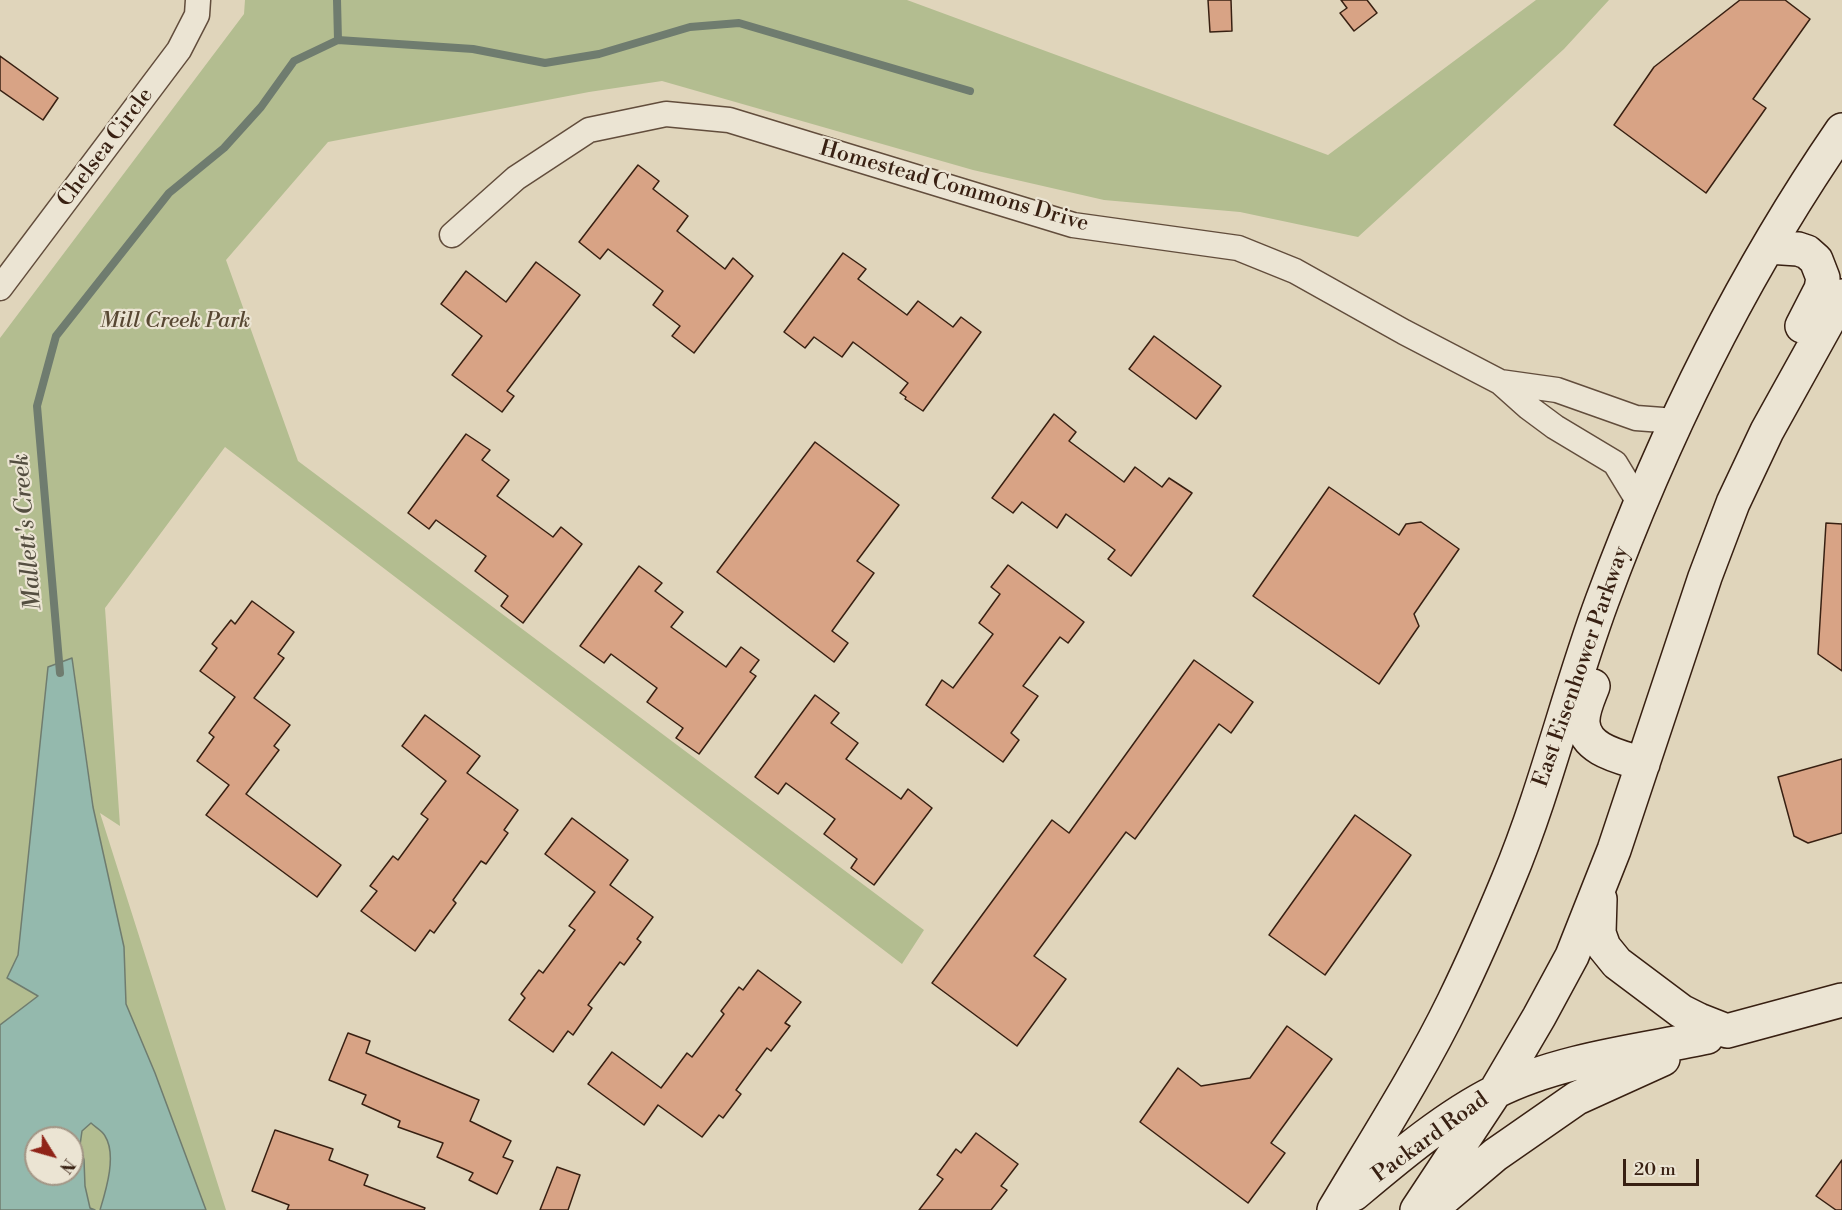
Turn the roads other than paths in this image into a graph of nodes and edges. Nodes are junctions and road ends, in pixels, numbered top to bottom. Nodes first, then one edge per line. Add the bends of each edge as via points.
1 (198, 0) edge
2 (1842, 130) edge
3 (452, 235) dead end
4 (1768, 247) junction
5 (0, 288) edge
6 (1842, 296) edge
7 (1500, 382) junction
8 (1676, 421) junction
9 (1767, 431) junction
10 (1640, 504) junction
11 (1602, 602) junction
12 (1643, 764) junction
13 (1601, 883) junction
14 (1842, 1000) edge
15 (1717, 1034) junction
16 (1495, 1092) junction
17 (1335, 1210) edge
18 (1417, 1210) edge
19 (1430, 1210) edge

1 - 5 street, Chelsea Circle via 197,15 179,50
2 - 4 main road, East Eisenhower Parkway
3 - 7 street, Homestead Commons Drive via 516,178 589,130 666,114 729,120 1073,225 1238,248 1295,271
4 - 8 main road, East Eisenhower Parkway
4 - 9 main road via 1807,252 1816,260 1823,278 1775,378 1767,402
6 - 9 main road
7 - 8 street, Homestead Commons Drive via 1557,390 1635,418
7 - 10 street, Homestead Commons Drive via 1528,408 1615,464
8 - 10 main road, East Eisenhower Parkway
9 - 12 main road via 1733,503 1705,577
10 - 11 main road, East Eisenhower Parkway
11 - 12 main road via 1605,646 1583,723 1587,738 1599,748
11 - 17 main road, East Eisenhower Parkway via 1504,888 1454,1002
12 - 13 main road
13 - 15 main road via 1599,933 1604,947 1617,963
13 - 16 main road via 1572,956
14 - 15 main road, Packard Road
15 - 16 main road, Packard Road via 1562,1066
15 - 19 main road via 1577,1098 1495,1155
16 - 17 main road, Packard Road via 1432,1131
16 - 18 main road, Packard Road

